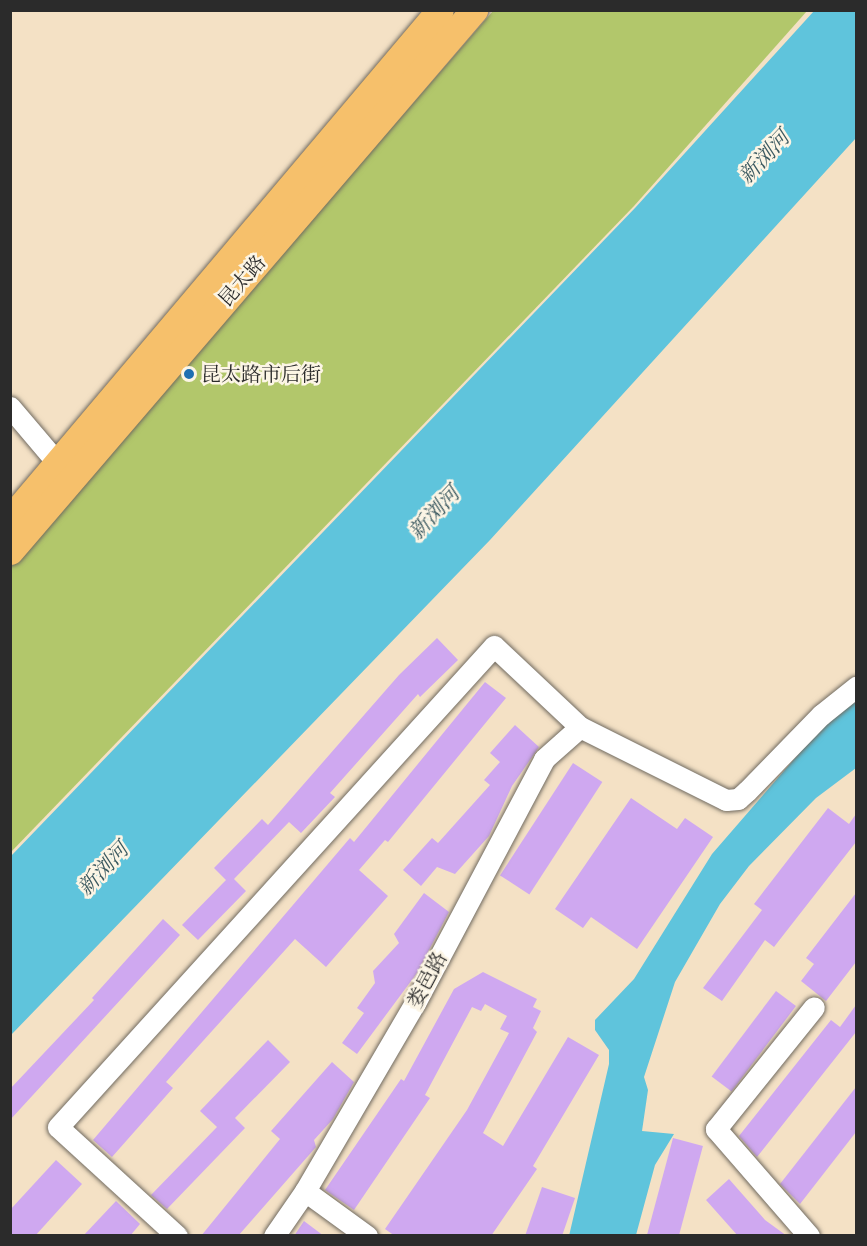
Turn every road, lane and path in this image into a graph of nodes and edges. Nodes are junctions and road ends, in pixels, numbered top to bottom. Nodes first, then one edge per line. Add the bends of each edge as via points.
1 (440, 10) edge
2 (474, 10) edge
3 (10, 407) edge
4 (65, 472) junction
5 (10, 519) edge
6 (10, 551) edge
7 (856, 687) edge
8 (580, 727) junction
9 (814, 1007) dead end
10 (305, 1191) junction
11 (177, 1236) edge
12 (274, 1236) edge
13 (367, 1236) edge
14 (809, 1236) edge

1 - 4 main road, 昆太路
2 - 4 main road, 昆太路
3 - 4 street
4 - 5 main road, 昆太路
4 - 6 main road, 昆太路
7 - 8 street via 821,716 738,799 726,800
8 - 10 street, 娄邑路 via 544,759 415,1003
8 - 11 street via 494,646 58,1127
9 - 14 street via 716,1128
10 - 12 street, 娄邑路
10 - 13 street

